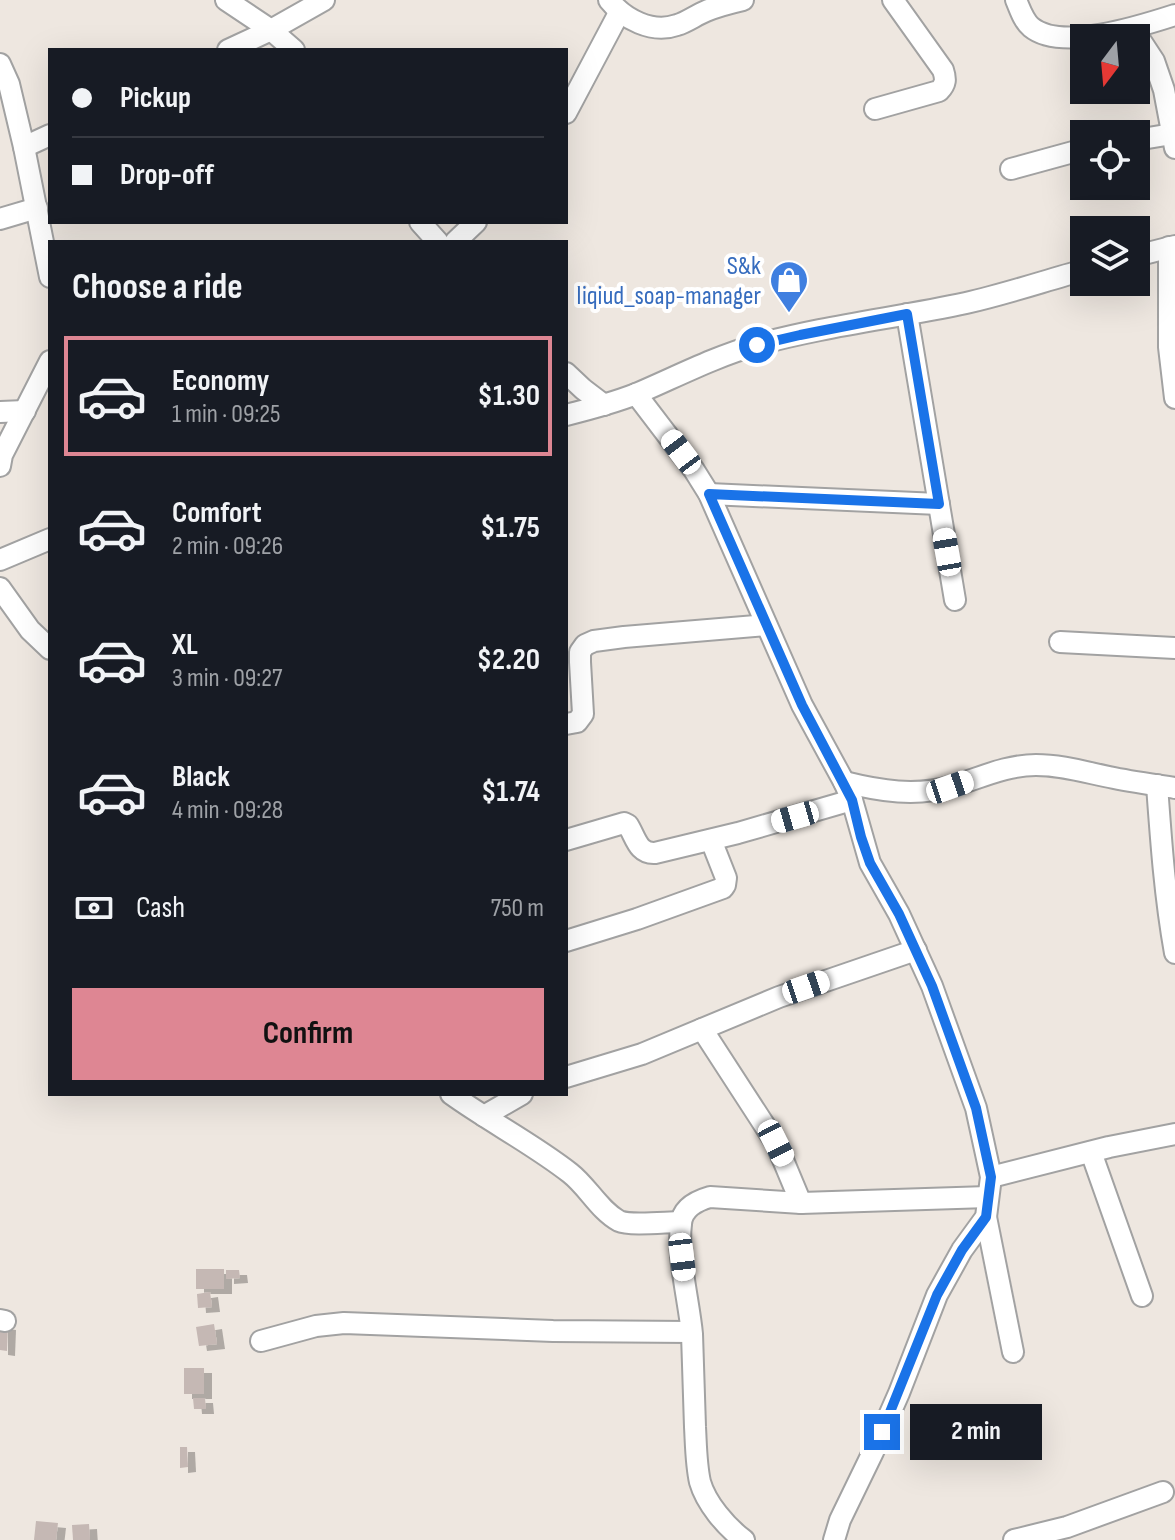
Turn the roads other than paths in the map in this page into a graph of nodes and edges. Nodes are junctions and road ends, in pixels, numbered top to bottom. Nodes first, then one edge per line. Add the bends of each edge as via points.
1 (226, 0) edge
2 (324, 0) edge
3 (743, 0) edge
4 (893, 0) edge
5 (1016, 0) edge
6 (614, 6) edge
7 (1175, 15) edge
8 (1148, 24) edge
9 (271, 30) junction
10 (1070, 38) edge
11 (232, 48) edge
12 (292, 48) edge
13 (1150, 55) edge
14 (0, 64) edge
15 (568, 109) edge
16 (875, 109) dead end
17 (48, 136) edge
18 (1150, 140) edge
19 (1174, 141) edge
20 (24, 147) junction
21 (1070, 153) edge
22 (1011, 169) dead end
23 (37, 208) junction
24 (0, 219) edge
25 (422, 224) edge
26 (474, 224) edge
27 (436, 240) edge
28 (457, 240) edge
29 (1172, 246) edge
30 (1150, 252) edge
31 (48, 266) edge
32 (1070, 274) edge
33 (907, 314) junction
34 (48, 365) edge
35 (568, 375) edge
36 (636, 394) junction
37 (1175, 398) edge
38 (604, 405) junction
39 (25, 411) junction
40 (0, 412) edge
41 (568, 414) edge
42 (0, 466) edge
43 (709, 494) junction
44 (939, 504) junction
45 (48, 540) edge
46 (0, 560) edge
47 (0, 588) edge
48 (955, 600) dead end
49 (766, 625) junction
50 (1060, 642) dead end
51 (48, 647) edge
52 (1175, 648) edge
53 (568, 724) edge
54 (1166, 787) edge
55 (848, 791) junction
56 (568, 839) edge
57 (711, 840) junction
58 (568, 940) edge
59 (916, 950) junction
60 (1175, 953) edge
61 (702, 1029) junction
62 (568, 1076) edge
63 (454, 1096) edge
64 (519, 1096) edge
65 (484, 1116) junction
66 (1175, 1134) edge
67 (1091, 1152) junction
68 (988, 1197) junction
69 (801, 1203) junction
70 (681, 1222) junction
71 (1142, 1296) dead end
72 (691, 1332) junction
73 (261, 1341) dead end
74 (1013, 1352) dead end
75 (1163, 1492) dead end
76 (736, 1538) edge
77 (834, 1540) edge
78 (1014, 1540) edge

1 - 9 street
2 - 9 street
3 - 6 street via 660,28
4 - 16 street via 946,78 939,91
5 - 10 street via 1030,26 1047,36
6 - 15 street
7 - 8 street
9 - 11 street
9 - 12 street
13 - 19 street via 1164,90
14 - 20 street
17 - 20 street
18 - 19 street
20 - 23 street
21 - 22 street
23 - 24 street
23 - 31 street
25 - 27 street
26 - 28 street
29 - 30 street
29 - 37 street via 1169,347
32 - 33 street
33 - 36 street via 757,345
33 - 44 street
34 - 39 street
35 - 38 street
36 - 38 street
36 - 43 street
38 - 41 street
39 - 40 street
39 - 42 street
43 - 44 street
43 - 49 street
44 - 48 street
45 - 46 street
47 - 51 street
49 - 53 street via 585,645 580,652 583,714
49 - 55 street
50 - 52 street
54 - 55 street via 1035,765 919,792
54 - 60 street via 1163,867
55 - 57 street
55 - 59 street via 870,863
56 - 57 street via 624,823 647,854
57 - 58 street via 726,878 723,888
59 - 61 street
59 - 68 street via 976,1108
61 - 62 street
61 - 69 street via 776,1143
63 - 65 street
64 - 65 street
65 - 70 street via 573,1175 620,1222
66 - 67 street
67 - 68 street
67 - 71 street
68 - 69 street
68 - 74 street
68 - 77 street via 937,1295
69 - 70 street via 710,1197 696,1201
70 - 72 street
72 - 73 street via 344,1323
72 - 76 street via 700,1481
75 - 78 street

